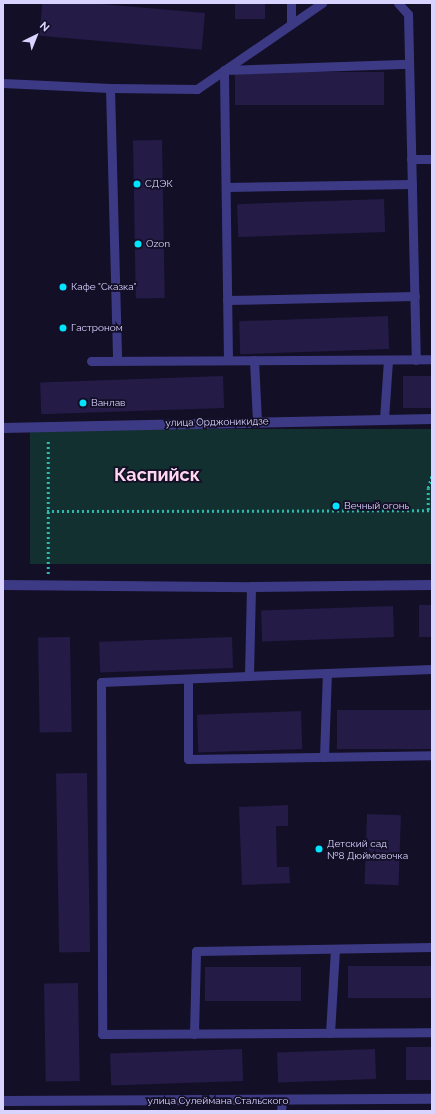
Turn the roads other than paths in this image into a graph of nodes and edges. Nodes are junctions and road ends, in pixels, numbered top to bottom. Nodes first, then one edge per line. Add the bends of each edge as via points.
1 (291, 3) edge
2 (322, 3) edge
3 (398, 3) edge
4 (408, 3) edge
5 (408, 14) junction
6 (290, 24) junction
7 (409, 64) junction
8 (224, 70) junction
9 (3, 83) edge
10 (110, 88) junction
11 (411, 159) junction
12 (432, 159) edge
13 (412, 184) junction
14 (226, 188) junction
15 (415, 296) junction
16 (228, 300) junction
17 (432, 359) edge
18 (116, 360) junction
19 (228, 360) junction
20 (254, 360) junction
21 (388, 360) junction
22 (416, 360) junction
23 (91, 361) dead end
24 (384, 419) junction
25 (432, 419) edge
26 (257, 421) junction
27 (3, 428) edge
28 (3, 585) edge
29 (432, 585) edge
30 (251, 587) junction
31 (432, 669) edge
32 (327, 673) junction
33 (249, 676) junction
34 (188, 680) junction
35 (432, 755) edge
36 (324, 757) junction
37 (432, 947) edge
38 (335, 948) junction
39 (432, 1032) edge
40 (330, 1033) junction
41 (194, 1034) junction
42 (432, 1099) edge
43 (3, 1102) edge
44 (282, 1106) edge

1 - 6 lane
2 - 6 lane
3 - 5 lane
4 - 5 lane
5 - 7 lane
6 - 8 lane
7 - 8 lane
7 - 11 lane
8 - 10 lane via 197,89
8 - 14 lane
9 - 10 lane
10 - 18 lane
11 - 12 lane
11 - 13 lane
13 - 14 lane
13 - 15 lane
14 - 16 lane
15 - 16 lane
15 - 22 lane
16 - 19 lane
17 - 22 lane
18 - 19 lane
18 - 23 lane
19 - 20 lane
20 - 21 lane
20 - 26 lane
21 - 22 lane
21 - 24 lane
24 - 25 street, улица Орджоникидзе
24 - 26 street, улица Орджоникидзе
26 - 27 street, улица Орджоникидзе
28 - 30 street
29 - 30 street
30 - 33 lane
31 - 32 lane
32 - 33 lane
32 - 36 lane
33 - 34 lane
34 - 36 lane via 188,759
34 - 41 lane via 101,682 102,1034
35 - 36 lane
37 - 38 lane
38 - 40 lane
38 - 41 lane via 196,951
39 - 40 lane
40 - 41 lane
42 - 44 street, улица Сулеймана Стальского
43 - 44 street, улица Сулеймана Стальского

